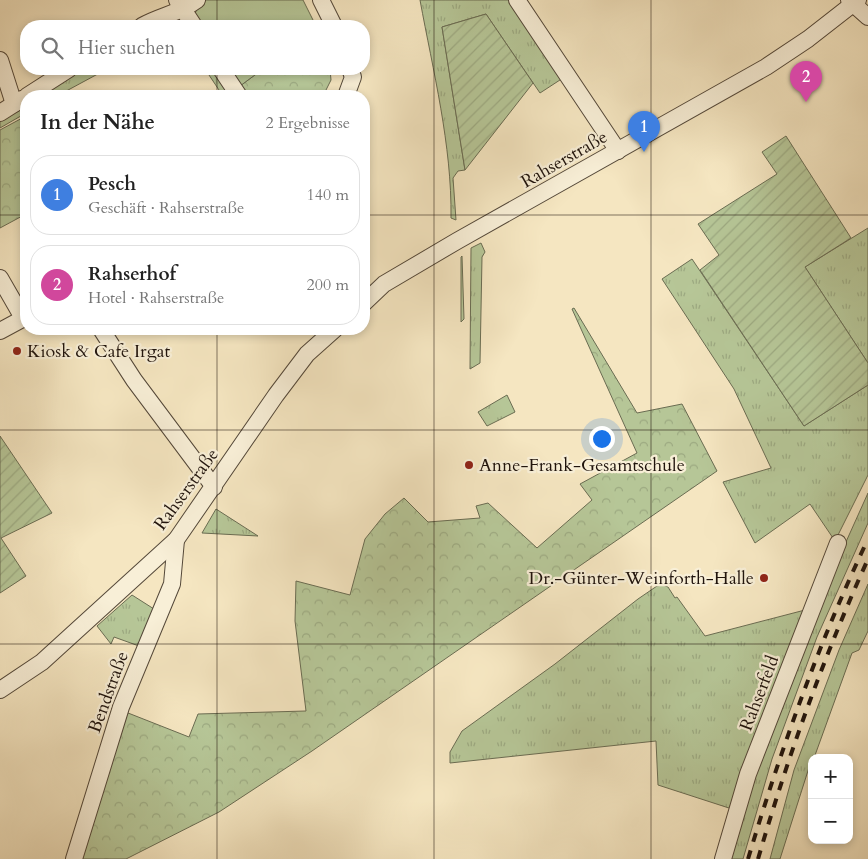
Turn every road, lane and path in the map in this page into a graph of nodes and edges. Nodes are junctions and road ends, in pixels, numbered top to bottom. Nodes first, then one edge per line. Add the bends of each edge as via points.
1 (321, 0) edge
2 (517, 0) edge
3 (854, 1) edge
4 (186, 3) edge
5 (868, 17) edge
6 (153, 20) edge
7 (192, 20) edge
8 (331, 20) edge
9 (0, 60) edge
10 (60, 75) edge
11 (225, 75) edge
12 (352, 75) edge
13 (36, 90) edge
14 (235, 90) edge
15 (348, 90) edge
16 (20, 95) edge
17 (20, 100) edge
18 (0, 113) edge
19 (618, 151) junction
20 (0, 278) edge
21 (370, 297) edge
22 (20, 311) edge
23 (20, 320) edge
24 (0, 331) edge
25 (105, 335) edge
26 (328, 335) edge
27 (214, 487) junction
28 (176, 540) junction
29 (838, 543) dead end
30 (0, 690) edge
31 (74, 859) edge
32 (723, 859) edge

1 - 8 street
2 - 19 street
3 - 5 street
3 - 19 street, Rahserstraße via 808,39 766,67
4 - 6 street
4 - 7 street
9 - 16 street
10 - 13 street
11 - 14 street
12 - 15 street
17 - 18 street
19 - 21 street, Rahserstraße via 384,284
20 - 22 street
23 - 24 street
25 - 27 street via 134,380
26 - 27 street, Rahserstraße via 307,354 276,395
27 - 28 street, Rahserstraße
28 - 30 street, Rahserstraße via 42,662
28 - 31 street, Bendstraße via 172,584 121,708
29 - 32 street, Rahserfeld via 748,774

